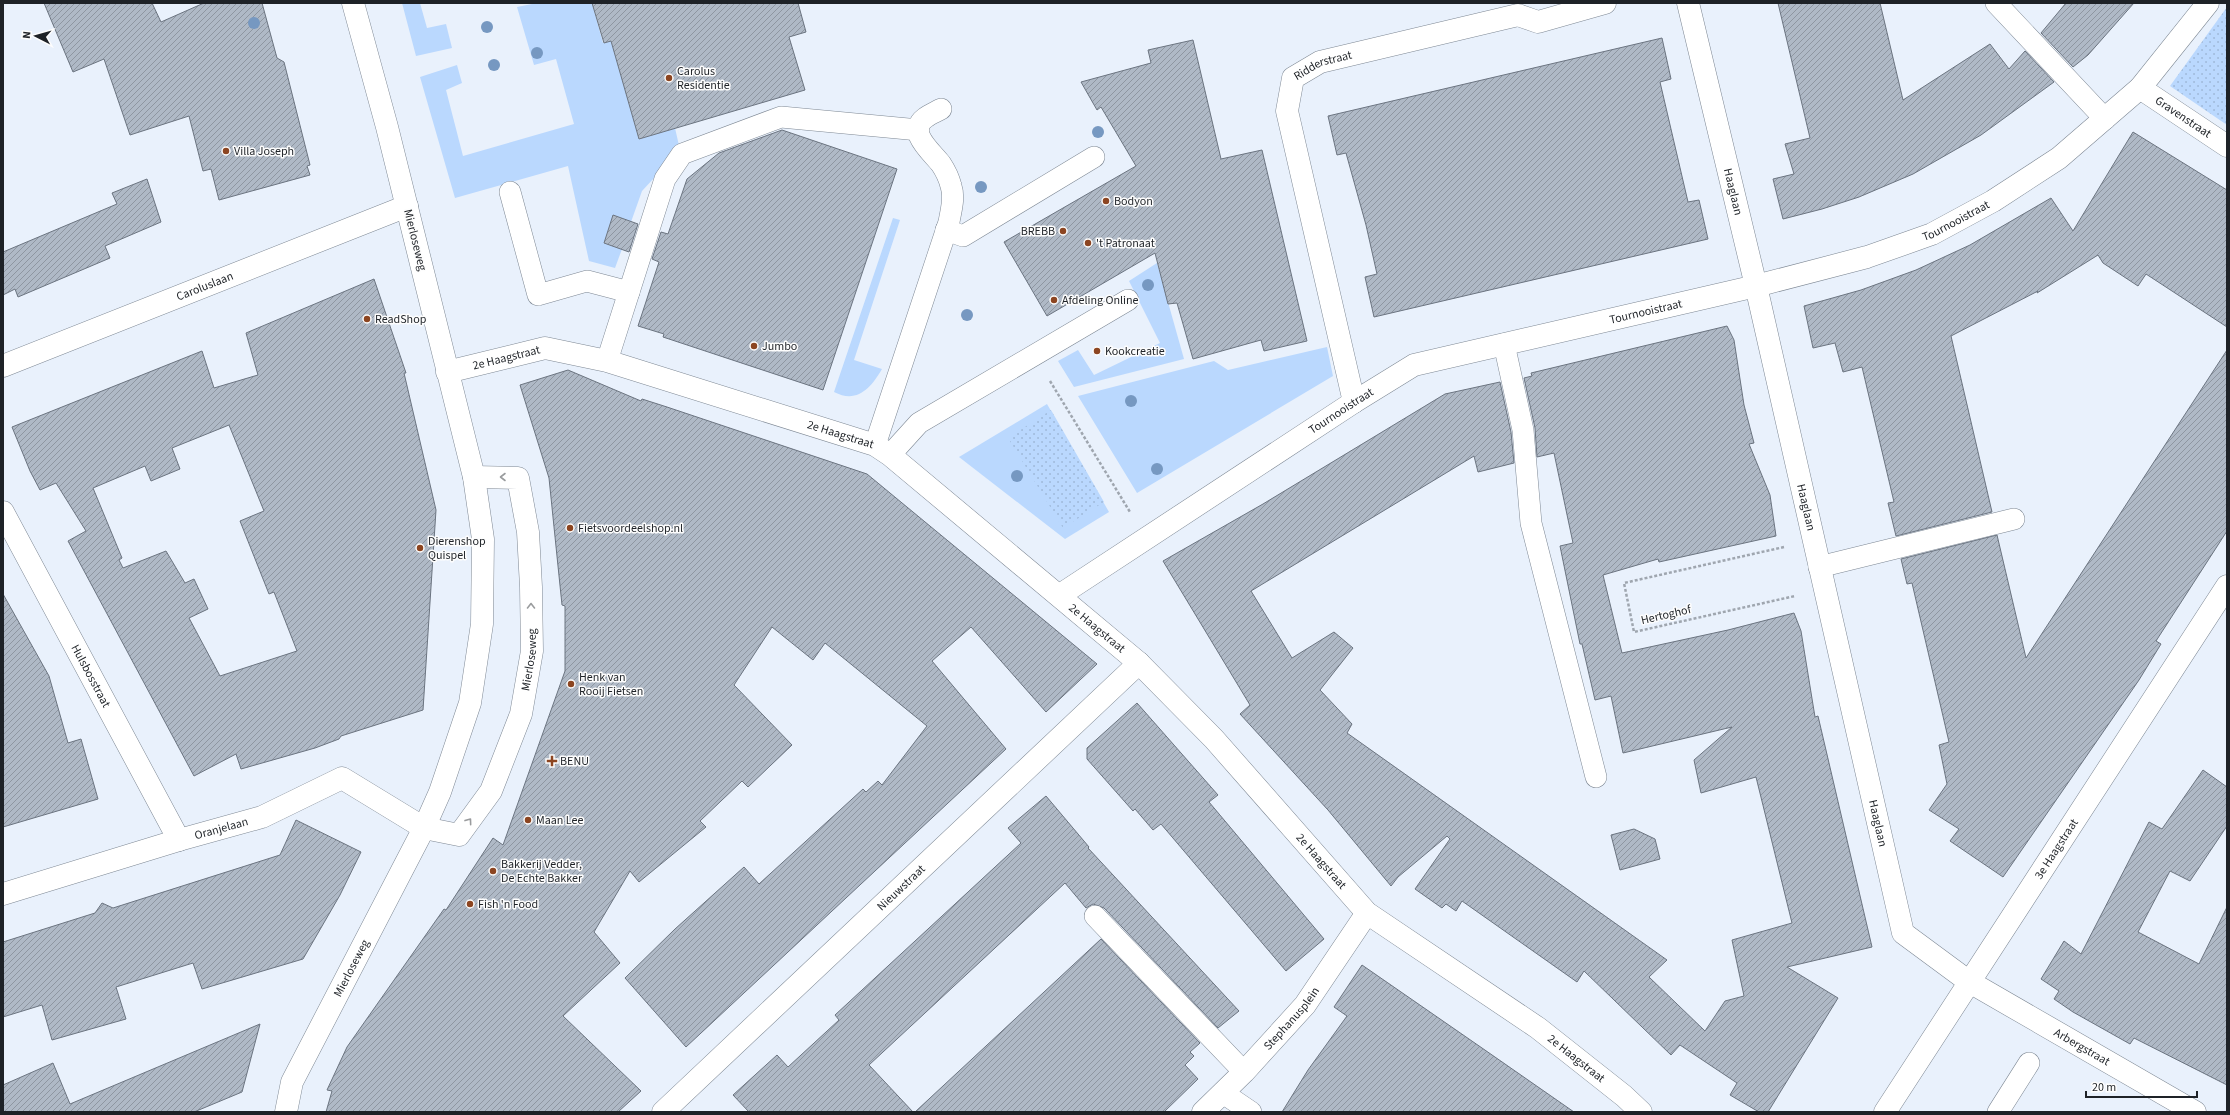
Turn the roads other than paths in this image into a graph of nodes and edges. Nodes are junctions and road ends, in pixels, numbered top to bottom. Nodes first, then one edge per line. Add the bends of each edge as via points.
1 (353, 3) edge
2 (1605, 3) edge
3 (1688, 3) edge
4 (1996, 3) edge
5 (2208, 3) edge
6 (2140, 88) junction
7 (941, 109) dead end
8 (2105, 119) junction
9 (918, 130) junction
10 (2227, 146) edge
11 (1094, 157) dead end
12 (510, 192) dead end
13 (407, 206) junction
14 (946, 230) junction
15 (1756, 286) junction
16 (629, 292) junction
17 (1128, 300) dead end
18 (1504, 344) junction
19 (607, 361) junction
20 (3, 366) edge
21 (447, 372) junction
22 (1354, 402) junction
23 (882, 450) junction
24 (474, 477) junction
25 (3, 512) edge
26 (2014, 519) dead end
27 (1819, 567) junction
28 (2227, 586) edge
29 (1060, 595) junction
30 (1139, 663) junction
31 (1596, 778) dead end
32 (424, 828) junction
33 (180, 840) junction
34 (3, 894) edge
35 (1368, 913) junction
36 (1095, 916) dead end
37 (1968, 981) junction
38 (2029, 1063) dead end
39 (1244, 1072) junction
40 (1223, 1093) junction
41 (677, 1107) edge
42 (286, 1112) edge
43 (1203, 1112) edge
44 (1251, 1112) edge
45 (1641, 1112) edge
46 (1885, 1112) edge
47 (1998, 1112) edge
48 (2195, 1112) edge

1 - 13 street, Mierloseweg
2 - 22 street, Ridderstraat via 1538,22 1518,15 1328,60 1293,78 1288,111
3 - 15 street, Haaglaan
4 - 8 lane
5 - 6 street, Tournooistraat
6 - 8 street, Tournooistraat
6 - 10 street, Gravenstraat
7 - 9 lane via 925,118
8 - 15 street, Tournooistraat via 2052,162 1993,201 1932,234 1867,257
9 - 14 lane via 924,145 941,164 952,186 954,199
9 - 16 lane via 781,117 682,154 665,179
11 - 14 lane via 963,236
12 - 16 lane via 538,295 586,281
13 - 20 street, Caroluslaan
13 - 21 street, Mierloseweg
14 - 23 lane
15 - 18 street, Tournooistraat
15 - 27 street, Haaglaan
16 - 19 lane
17 - 23 lane via 919,423
18 - 22 street, Tournooistraat via 1414,366
18 - 31 lane via 1523,430 1531,523
19 - 21 street, 2e Haagstraat via 545,348
19 - 23 street, 2e Haagstraat
21 - 24 street, Mierloseweg
22 - 29 street, Tournooistraat
23 - 29 street, 2e Haagstraat
24 - 32 street, Mierloseweg via 483,539 482,624 470,703 440,792
32 -> 24 street, Mierloseweg via 459,835 491,791 521,714 532,651 532,587 528,532 518,478
25 - 33 street, Hulsbosstraat
26 - 27 lane
27 - 37 street, Haaglaan via 1903,933
28 - 37 street, 3e Haagstraat
29 - 30 street, 2e Haagstraat
30 - 35 street, 2e Haagstraat via 1214,739
30 - 41 street, Nieuwstraat
32 - 33 street, Oranjelaan via 342,778 262,817
32 - 42 street, Mierloseweg via 292,1082
33 - 34 street, Oranjelaan
35 - 39 street, Stephanusplein via 1305,1005
35 - 45 street, 2e Haagstraat via 1538,1028
36 - 39 lane
37 - 46 street, 3e Haagstraat
37 - 48 street, Arbergstraat
38 - 47 lane
39 - 40 street, Stephanusplein
40 - 43 street, Stephanusplein
40 - 44 lane

